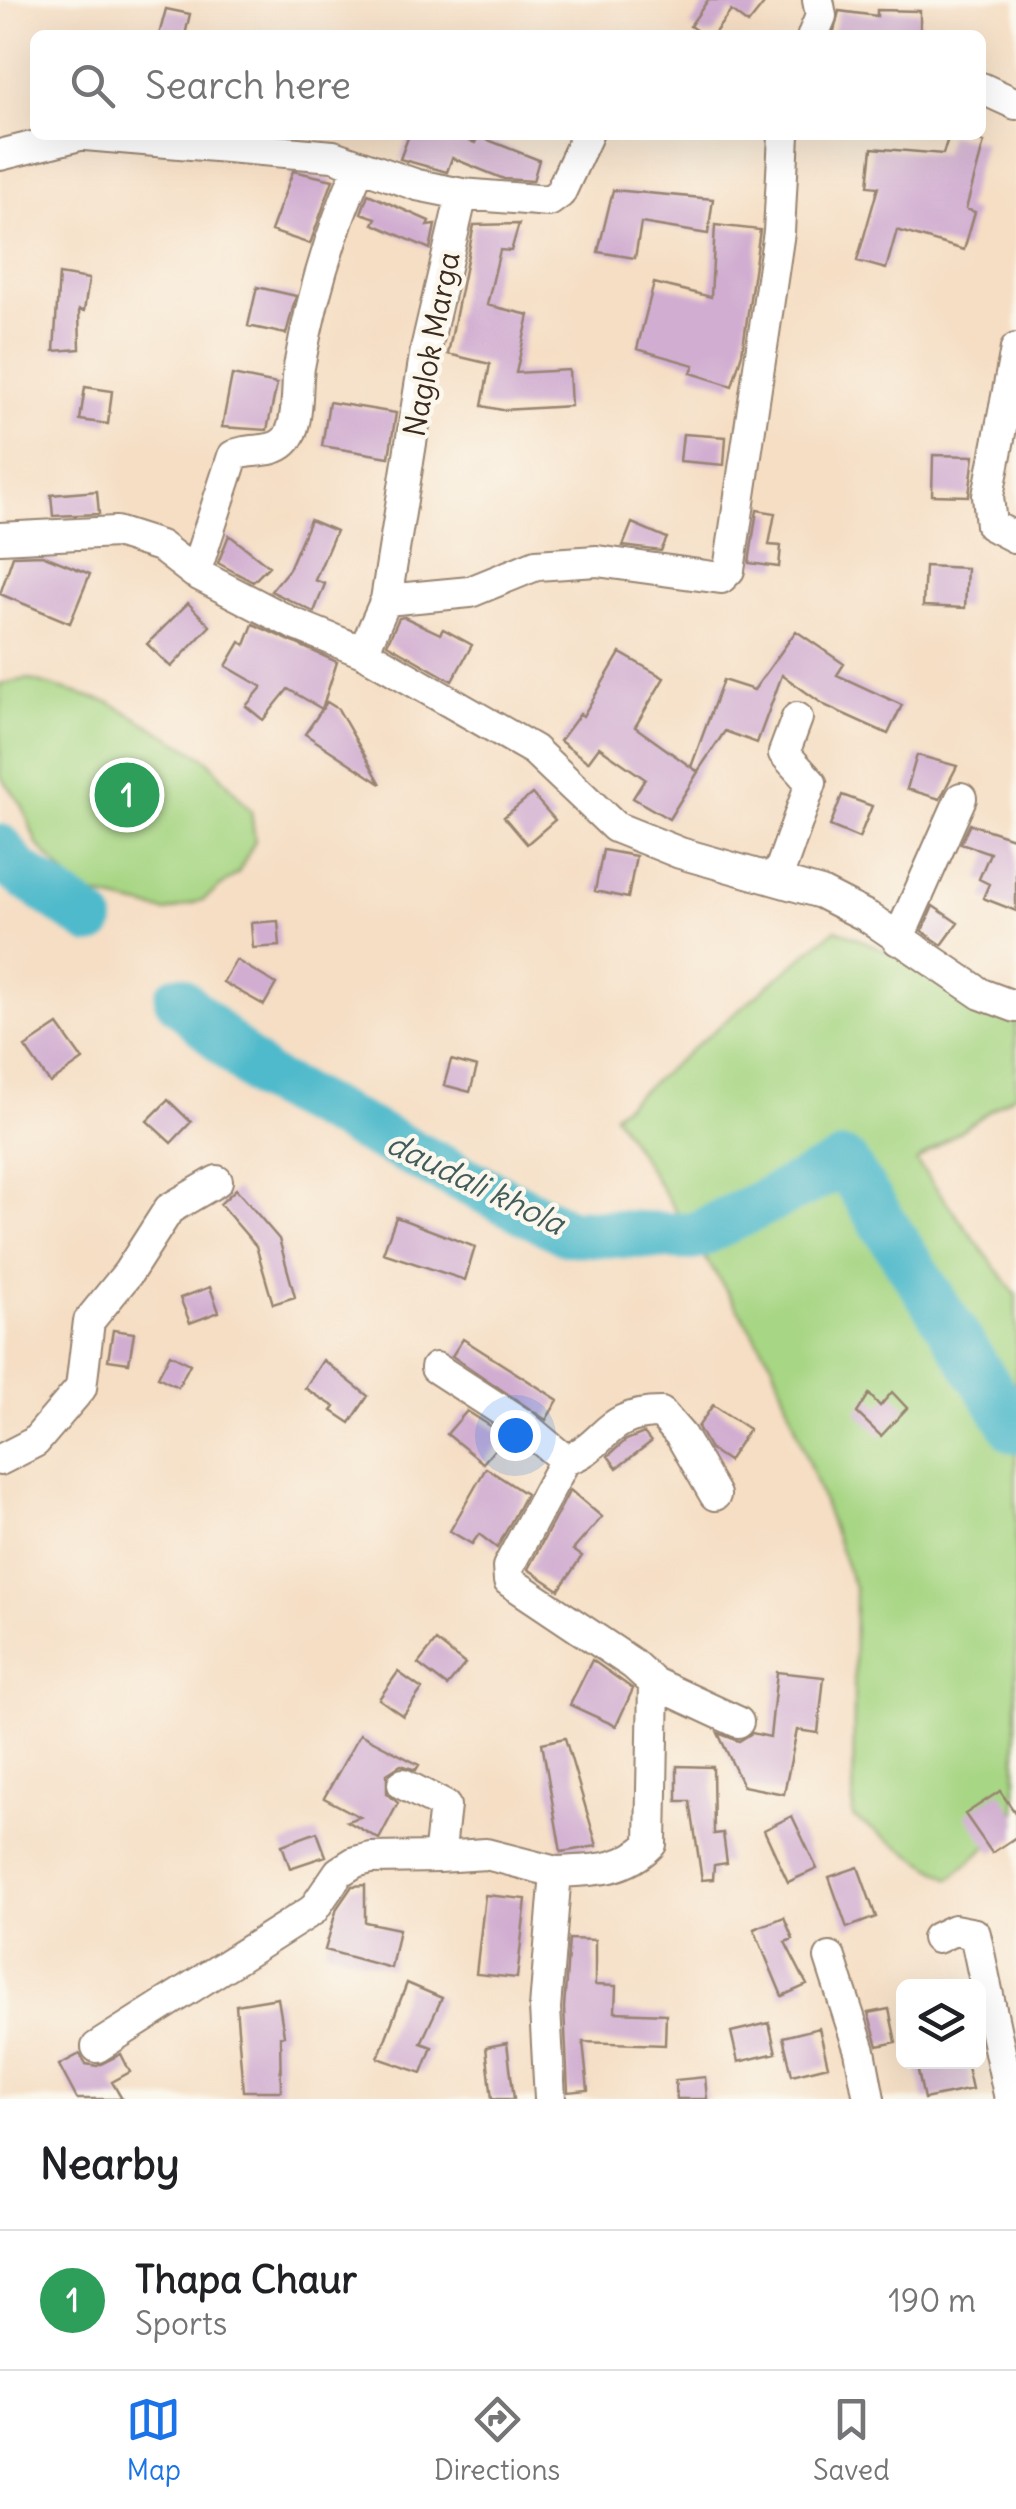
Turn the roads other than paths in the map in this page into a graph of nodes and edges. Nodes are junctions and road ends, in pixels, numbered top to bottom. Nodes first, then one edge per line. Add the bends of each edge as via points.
1 (818, 0) edge
2 (815, 30) edge
3 (986, 90) edge
4 (1016, 104) edge
5 (62, 140) edge
6 (143, 140) edge
7 (585, 140) edge
8 (784, 140) edge
9 (0, 155) edge
10 (360, 166) junction
11 (462, 194) junction
12 (1016, 349) edge
13 (0, 538) edge
14 (1016, 538) edge
15 (195, 573) junction
16 (386, 600) junction
17 (363, 652) junction
18 (797, 718) dead end
19 (961, 798) dead end
20 (777, 880) junction
21 (898, 940) junction
22 (1016, 1007) edge
23 (217, 1181) dead end
24 (436, 1368) dead end
25 (0, 1460) edge
26 (565, 1460) junction
27 (714, 1495) dead end
28 (654, 1683) junction
29 (738, 1722) dead end
30 (403, 1784) dead end
31 (440, 1858) junction
32 (556, 1872) junction
33 (937, 1938) dead end
34 (830, 1958) dead end
35 (97, 2048) dead end
36 (550, 2099) edge
37 (869, 2099) edge
38 (1010, 2099) edge

1 - 2 street via 822,16
3 - 4 street
5 - 9 street
6 - 10 street via 333,156
7 - 11 street via 560,193 549,200
8 - 16 street via 779,232 729,570 720,578 597,561 536,565 470,592
10 - 11 street
10 - 15 street via 338,214 299,366 291,432 275,448 233,456
11 - 16 street, Naglok Marga via 426,350
12 - 14 street via 988,496 991,524
13 - 15 street via 116,532 160,546
15 - 17 street
16 - 17 street, Naglok Marga
17 - 20 street via 534,750 615,828
18 - 20 street via 784,753 811,783
19 - 21 street
20 - 21 street via 837,901
21 - 22 street via 981,994
23 - 25 street via 168,1209 89,1321 80,1388 34,1442
24 - 26 street
26 - 27 street via 616,1420 662,1413
26 - 28 street via 508,1568 508,1581
28 - 29 street
28 - 32 street via 651,1844 634,1861 612,1868
30 - 31 street via 445,1806
31 - 32 street via 486,1854
31 - 35 street via 355,1862 313,1910
32 - 36 street via 545,2008
33 - 38 street via 954,1930 974,1934
34 - 37 street

